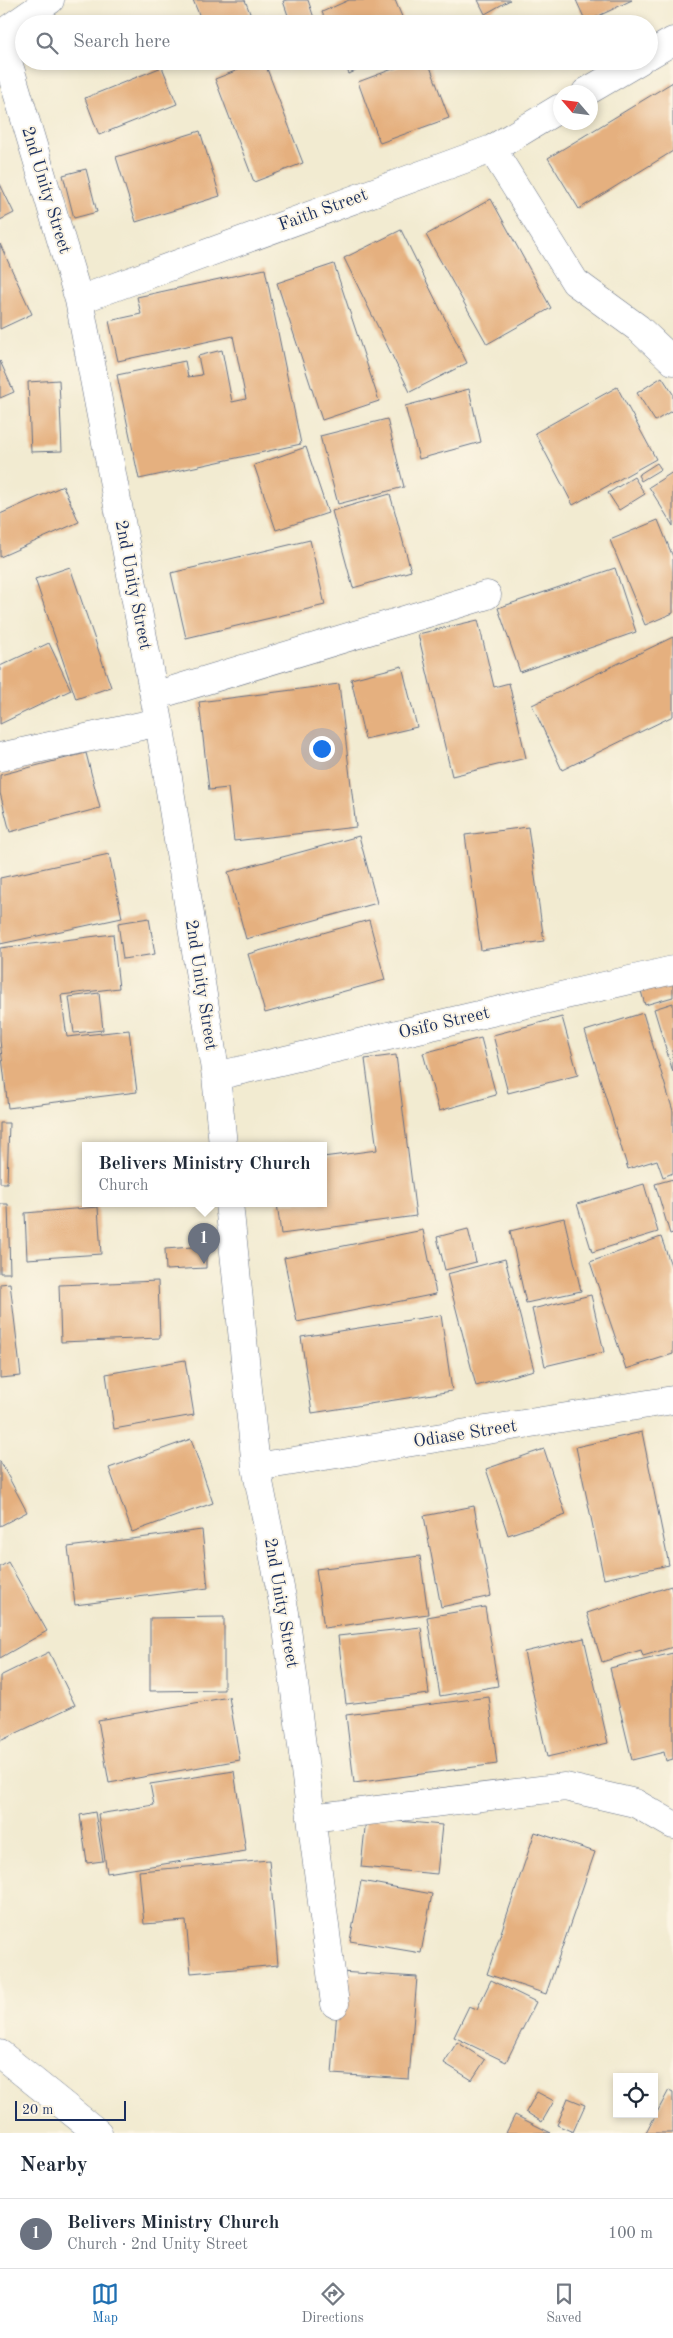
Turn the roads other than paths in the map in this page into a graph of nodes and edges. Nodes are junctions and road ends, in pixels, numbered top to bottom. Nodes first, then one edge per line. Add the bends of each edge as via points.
1 (50, 0) edge
2 (29, 15) edge
3 (15, 24) edge
4 (0, 35) edge
5 (673, 41) edge
6 (658, 50) edge
7 (624, 70) edge
8 (598, 85) edge
9 (553, 112) edge
10 (492, 148) junction
11 (79, 300) junction
12 (673, 361) edge
13 (487, 594) dead end
14 (154, 696) junction
15 (158, 722) junction
16 (0, 757) edge
17 (673, 970) edge
18 (216, 1076) junction
19 (223, 1142) edge
20 (229, 1207) edge
21 (673, 1400) edge
22 (256, 1467) junction
23 (311, 1818) junction
24 (673, 1825) edge
25 (335, 2004) dead end
26 (0, 2054) edge
27 (98, 2133) edge

1 - 2 street
3 - 4 street
4 - 11 street, 2nd Unity Street
5 - 6 street
7 - 8 street
9 - 10 street, Faith Street
10 - 11 street, Faith Street
10 - 12 street via 576,282 638,328
11 - 14 street, 2nd Unity Street
13 - 14 street
14 - 15 street, 2nd Unity Street
15 - 16 street
15 - 18 street, 2nd Unity Street
17 - 18 street, Osifo Street
18 - 19 street, 2nd Unity Street
20 - 22 street, 2nd Unity Street
21 - 22 street, Odiase Street
22 - 23 street, 2nd Unity Street via 285,1613
23 - 24 street via 565,1788 635,1803
23 - 25 street, 2nd Unity Street
26 - 27 street

